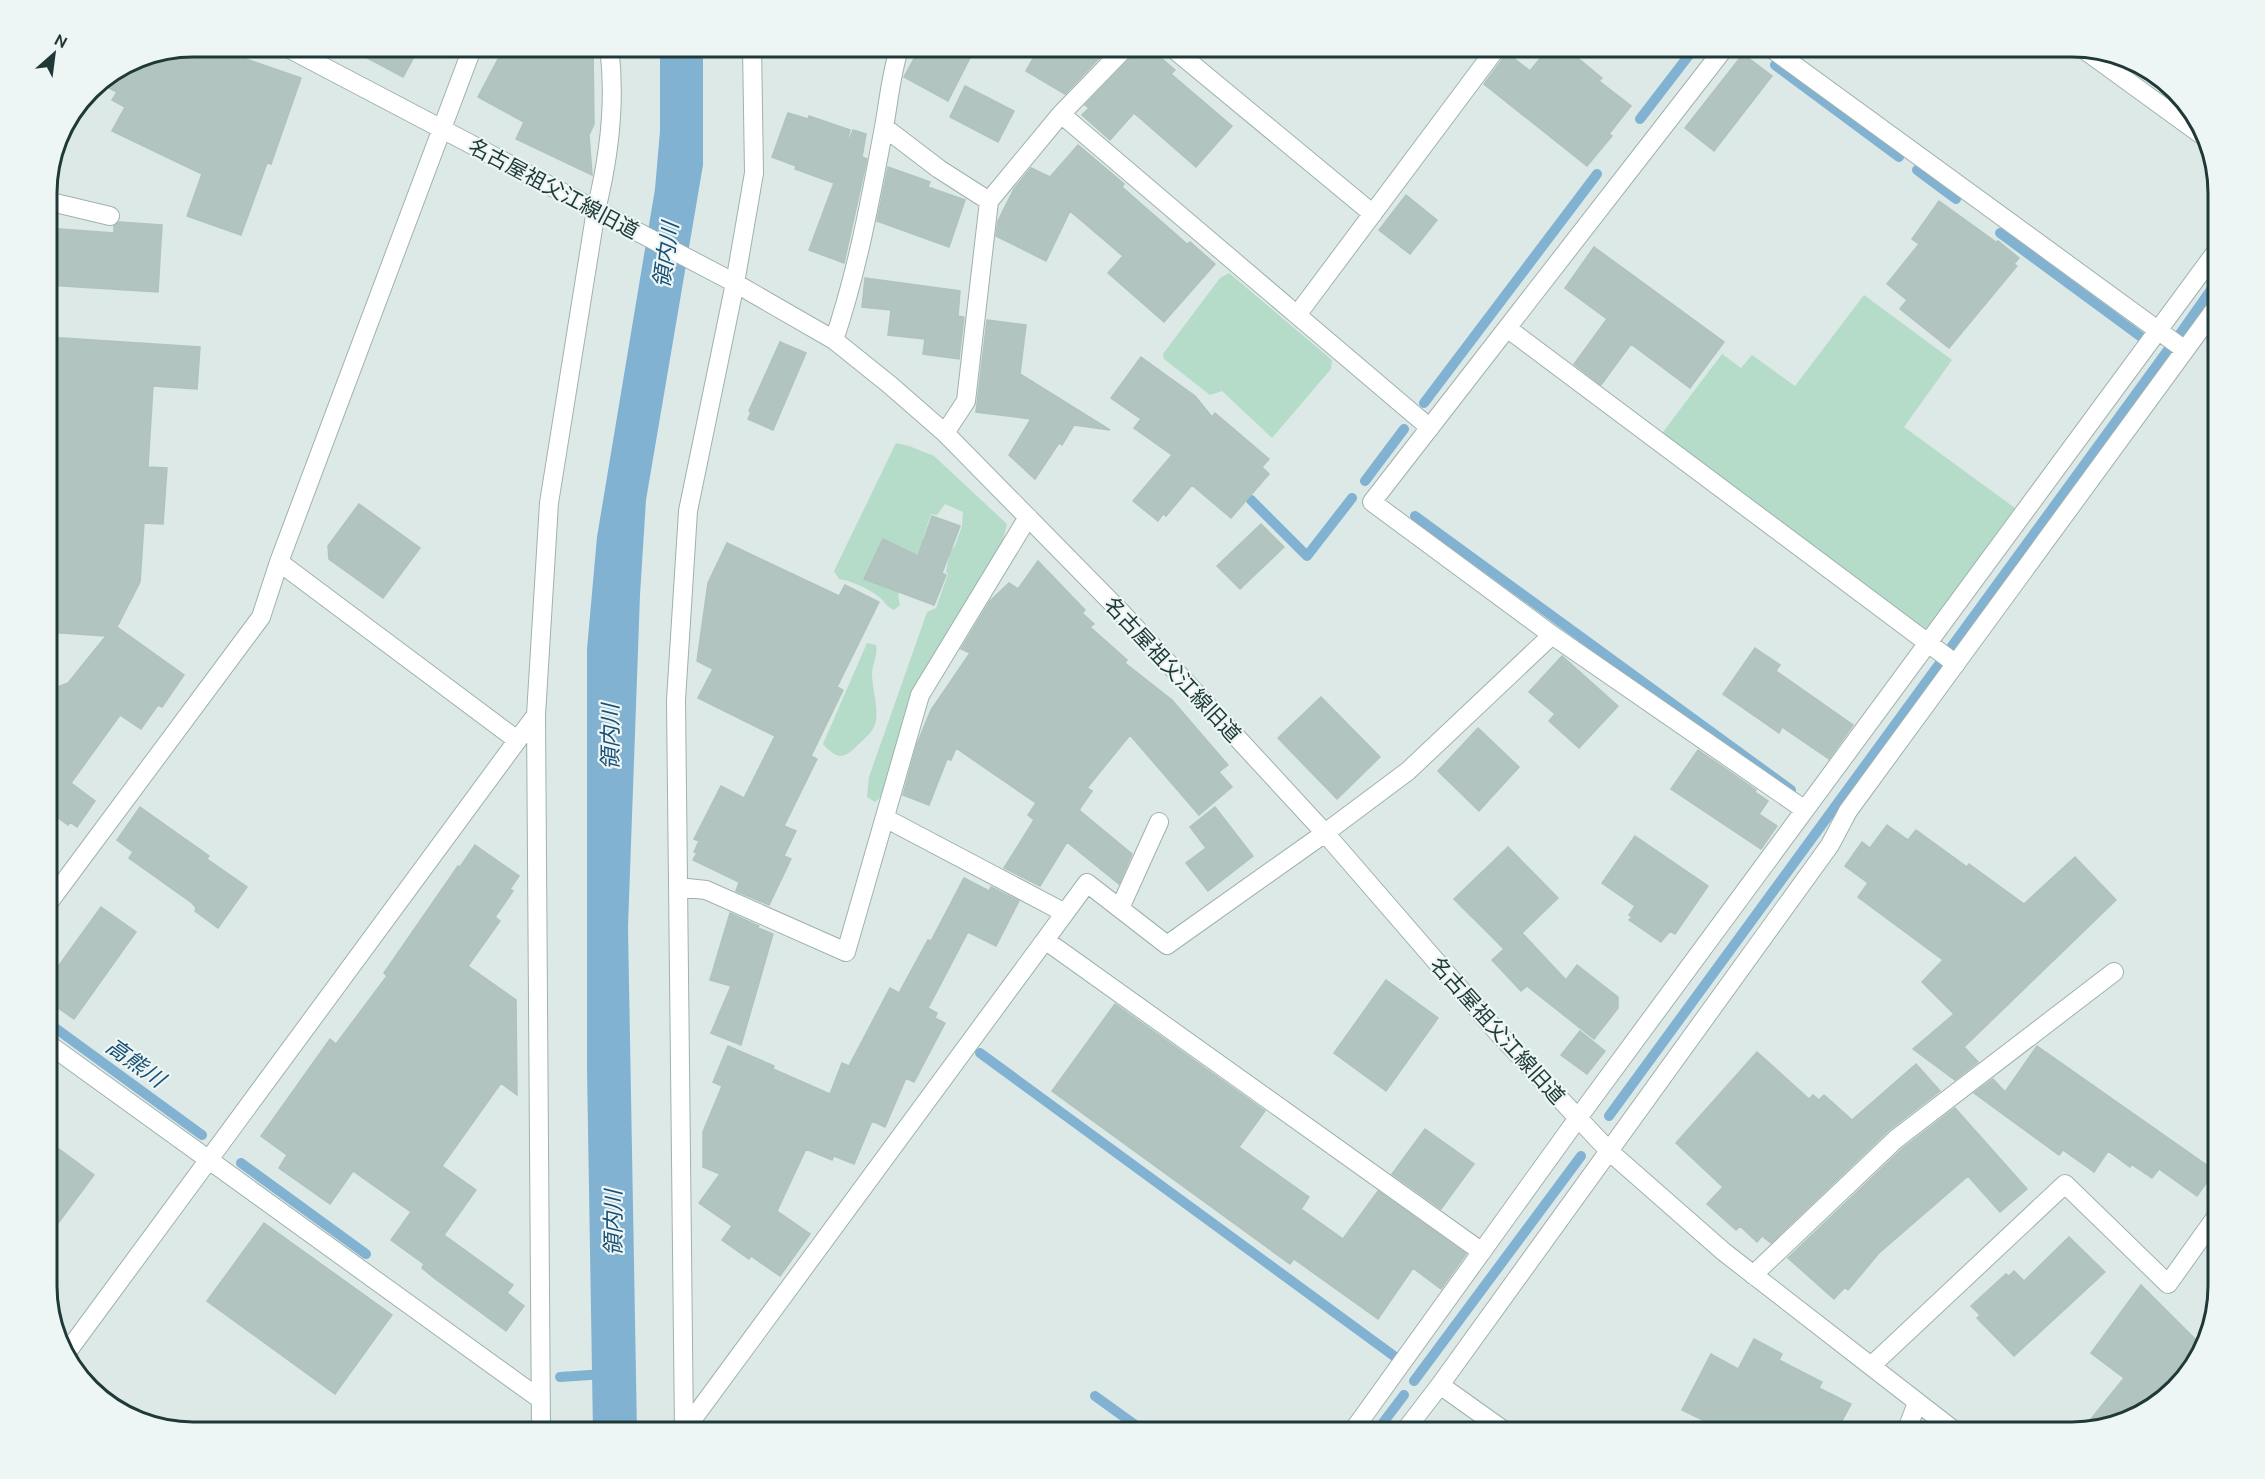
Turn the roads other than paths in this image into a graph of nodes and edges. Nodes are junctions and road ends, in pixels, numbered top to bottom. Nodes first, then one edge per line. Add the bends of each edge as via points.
1 (305, 57) edge
2 (469, 57) edge
3 (610, 57) edge
4 (752, 57) edge
5 (896, 57) edge
6 (1116, 57) edge
7 (1183, 57) edge
8 (1490, 57) edge
9 (1717, 57) edge
10 (1783, 57) edge
11 (2099, 60) edge
12 (1061, 114) junction
13 (884, 127) junction
14 (2190, 127) edge
15 (441, 129) junction
16 (989, 201) junction
17 (57, 203) edge
18 (599, 212) junction
19 (1373, 214) junction
20 (110, 216) dead end
21 (2208, 263) edge
22 (735, 283) junction
23 (1297, 315) junction
24 (2208, 319) edge
25 (1507, 328) junction
26 (2159, 331) junction
27 (834, 340) junction
28 (2186, 350) junction
29 (1430, 428) junction
30 (945, 433) junction
31 (1028, 517) junction
32 (279, 562) junction
33 (1552, 635) junction
34 (1928, 644) junction
35 (1956, 664) junction
36 (536, 715) junction
37 (517, 740) junction
38 (1805, 810) junction
39 (885, 818) junction
40 (1159, 822) dead end
41 (1324, 833) junction
42 (57, 885) edge
43 (678, 887) junction
44 (1120, 908) junction
45 (1065, 913) junction
46 (1045, 940) junction
47 (2114, 972) dead end
48 (57, 1050) edge
49 (1578, 1118) junction
50 (1610, 1152) junction
51 (208, 1160) junction
52 (2208, 1228) edge
53 (1482, 1252) junction
54 (1753, 1275) junction
55 (71, 1346) edge
56 (1870, 1366) junction
57 (1440, 1385) junction
58 (540, 1399) junction
59 (1917, 1403) junction
60 (541, 1422) edge
61 (684, 1422) edge
62 (691, 1422) edge
63 (1359, 1422) edge
64 (1412, 1422) edge
65 (1492, 1422) edge
66 (1910, 1422) edge
67 (1943, 1422) edge

1 - 15 street, 名古屋祖父江線旧道
2 - 15 street
3 - 18 street via 613,79
4 - 22 street via 754,172
5 - 13 street
6 - 12 street
7 - 19 street
8 - 19 street
9 - 25 street
10 - 26 street
11 - 14 street
12 - 16 street
12 - 23 street
13 - 16 street
13 - 27 street via 847,303
15 - 18 street, 名古屋祖父江線旧道
15 - 32 street
16 - 30 street via 966,400
17 - 20 street
18 - 22 street, 名古屋祖父江線旧道
18 - 36 street via 549,503
19 - 23 street
21 - 26 street
22 - 27 street, 名古屋祖父江線旧道
22 - 43 street via 688,511 676,700
23 - 29 street
24 - 28 street
25 - 29 street
25 - 34 street
26 - 28 street
26 - 34 street
27 - 30 street, 名古屋祖父江線旧道
28 - 35 street
29 - 33 street via 1372,502
30 - 31 street, 名古屋祖父江線旧道
31 - 39 street via 920,695
31 - 41 street, 名古屋祖父江線旧道
32 - 37 street
32 - 42 street via 261,616
33 - 38 street
33 - 41 street via 1408,771
34 - 35 street
34 - 38 street
35 - 50 street via 1848,811 1830,845
36 - 37 street
36 - 58 street
37 - 51 street
38 - 49 street
39 - 43 street via 846,952 706,890
39 - 45 street
40 - 44 street
41 - 44 street via 1167,945
41 - 49 street, 名古屋祖父江線旧道 via 1499,1034
43 - 61 street
44 - 45 street via 1087,883
45 - 46 street
46 - 53 street
46 - 62 street
47 - 54 street via 1896,1139
48 - 51 street
49 - 50 street, 名古屋祖父江線旧道
49 - 53 street
50 - 54 street, 名古屋祖父江線旧道
50 - 57 street
51 - 55 street
51 - 58 street
52 - 56 street via 2168,1284 2065,1184
53 - 63 street
54 - 56 street, 名古屋祖父江線旧道
56 - 59 street, 名古屋祖父江線旧道
57 - 64 street
57 - 65 street
58 - 60 street
59 - 66 street
59 - 67 street, 名古屋祖父江線旧道

